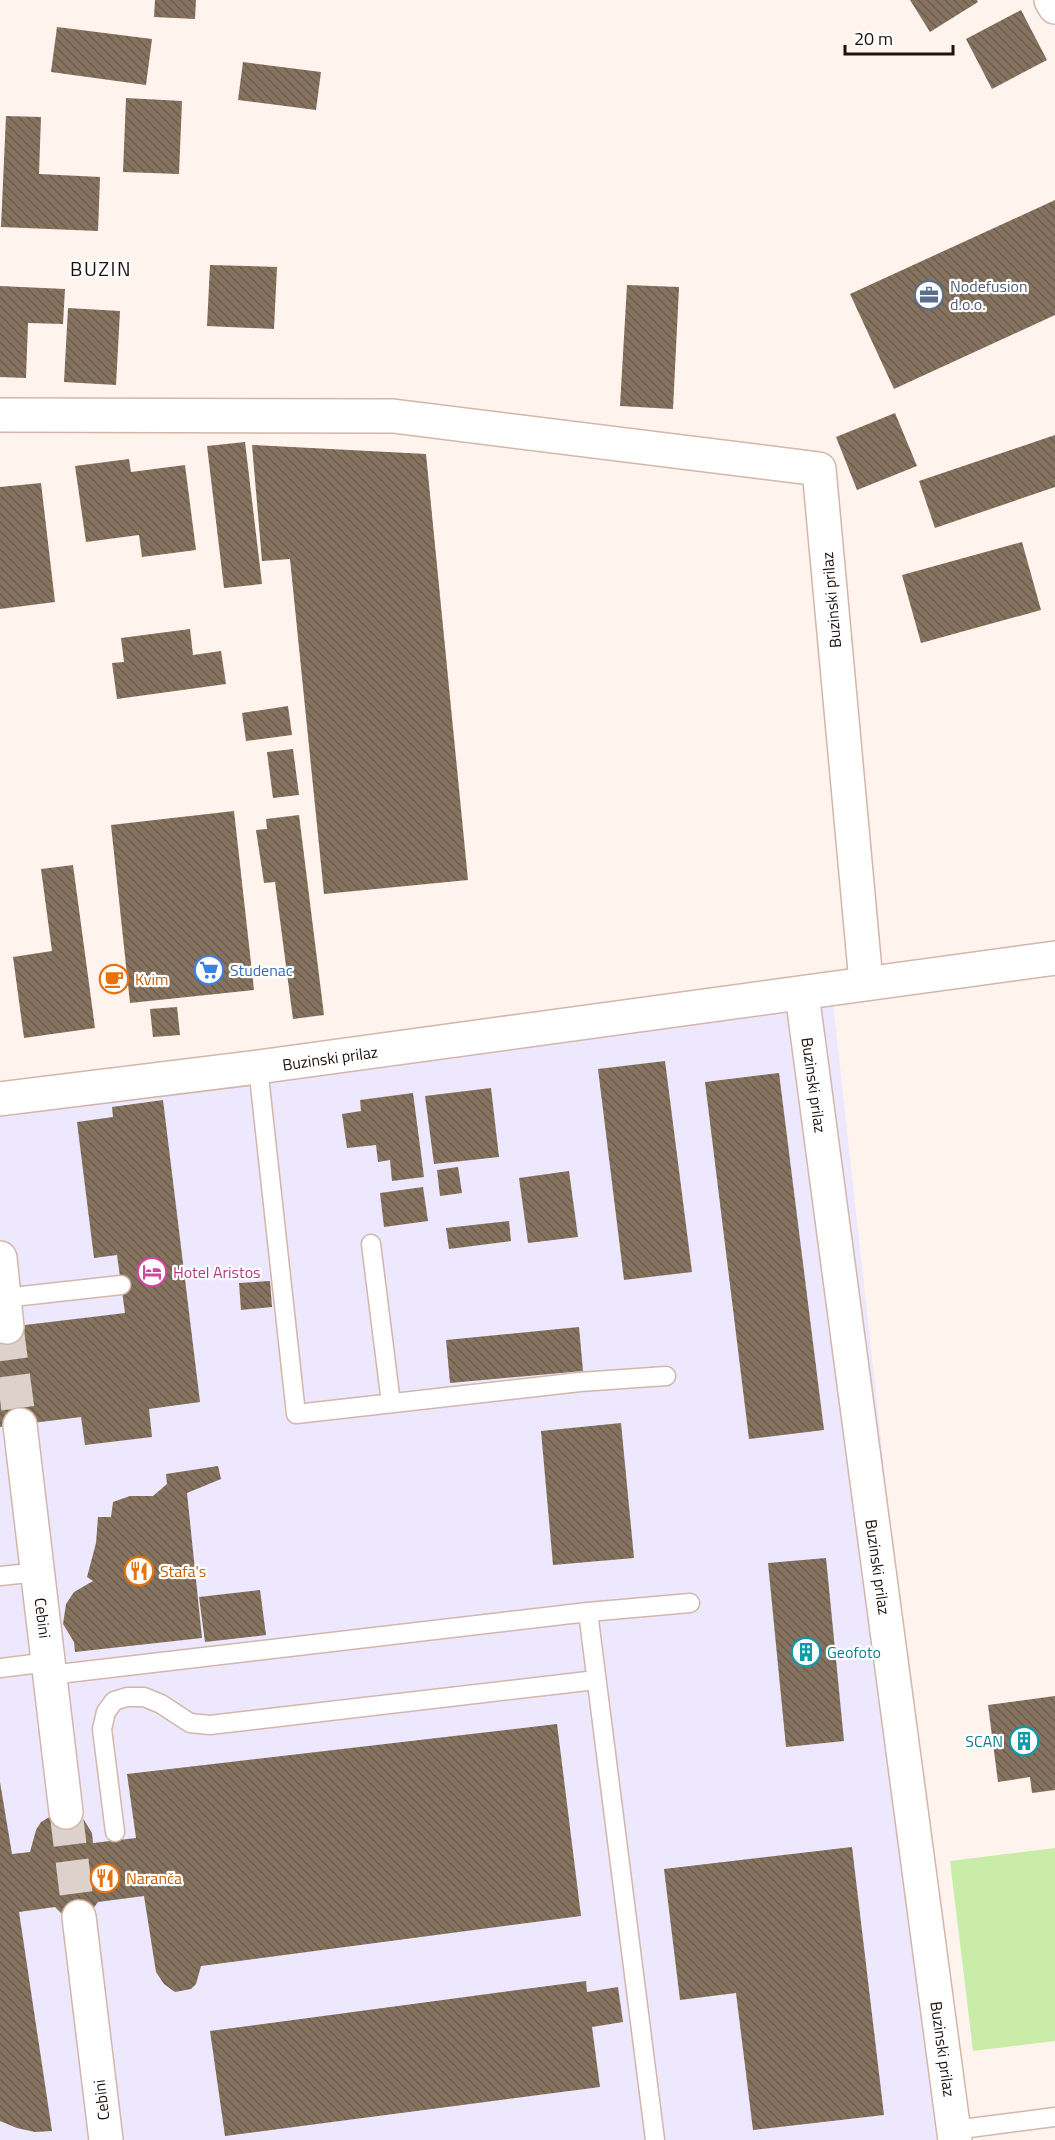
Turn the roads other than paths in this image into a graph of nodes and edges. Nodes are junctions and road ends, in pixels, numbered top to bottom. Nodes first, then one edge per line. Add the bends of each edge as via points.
1 (1051, 0) edge
2 (1055, 8) edge
3 (0, 415) edge
4 (1055, 958) edge
5 (866, 982) junction
6 (802, 994) junction
7 (258, 1067) junction
8 (0, 1099) edge
9 (371, 1244) dead end
10 (0, 1258) edge
11 (121, 1285) dead end
12 (6, 1313) joint
13 (666, 1376) dead end
14 (391, 1403) junction
15 (20, 1425) tunnel mouth
16 (38, 1572) junction
17 (0, 1576) edge
18 (690, 1603) dead end
19 (588, 1612) junction
20 (0, 1668) edge
21 (49, 1668) junction
22 (596, 1680) junction
23 (66, 1812) tunnel mouth
24 (115, 1832) dead end
25 (79, 1917) tunnel mouth
26 (1055, 2117) edge
27 (955, 2135) edge
28 (106, 2140) edge
29 (655, 2140) edge

1 - 2 street
3 - 5 street, Buzinski prilaz via 393,416 819,469
4 - 5 street, Buzinski prilaz
5 - 6 street, Buzinski prilaz
6 - 7 street, Buzinski prilaz
6 - 27 street, Buzinski prilaz
7 - 8 street, Buzinski prilaz
7 - 14 lane via 296,1414
9 - 14 lane
10 - 12 street
11 - 12 lane
13 - 14 lane
15 - 16 street, Cebini
16 - 17 lane
16 - 21 street, Cebini
18 - 19 lane
19 - 21 lane
19 - 22 lane
20 - 21 lane
21 - 23 street, Cebini
22 - 24 lane via 210,1725 190,1723 144,1697 114,1701 106,1712 102,1729
22 - 29 lane
25 - 28 street, Cebini
26 - 27 lane

